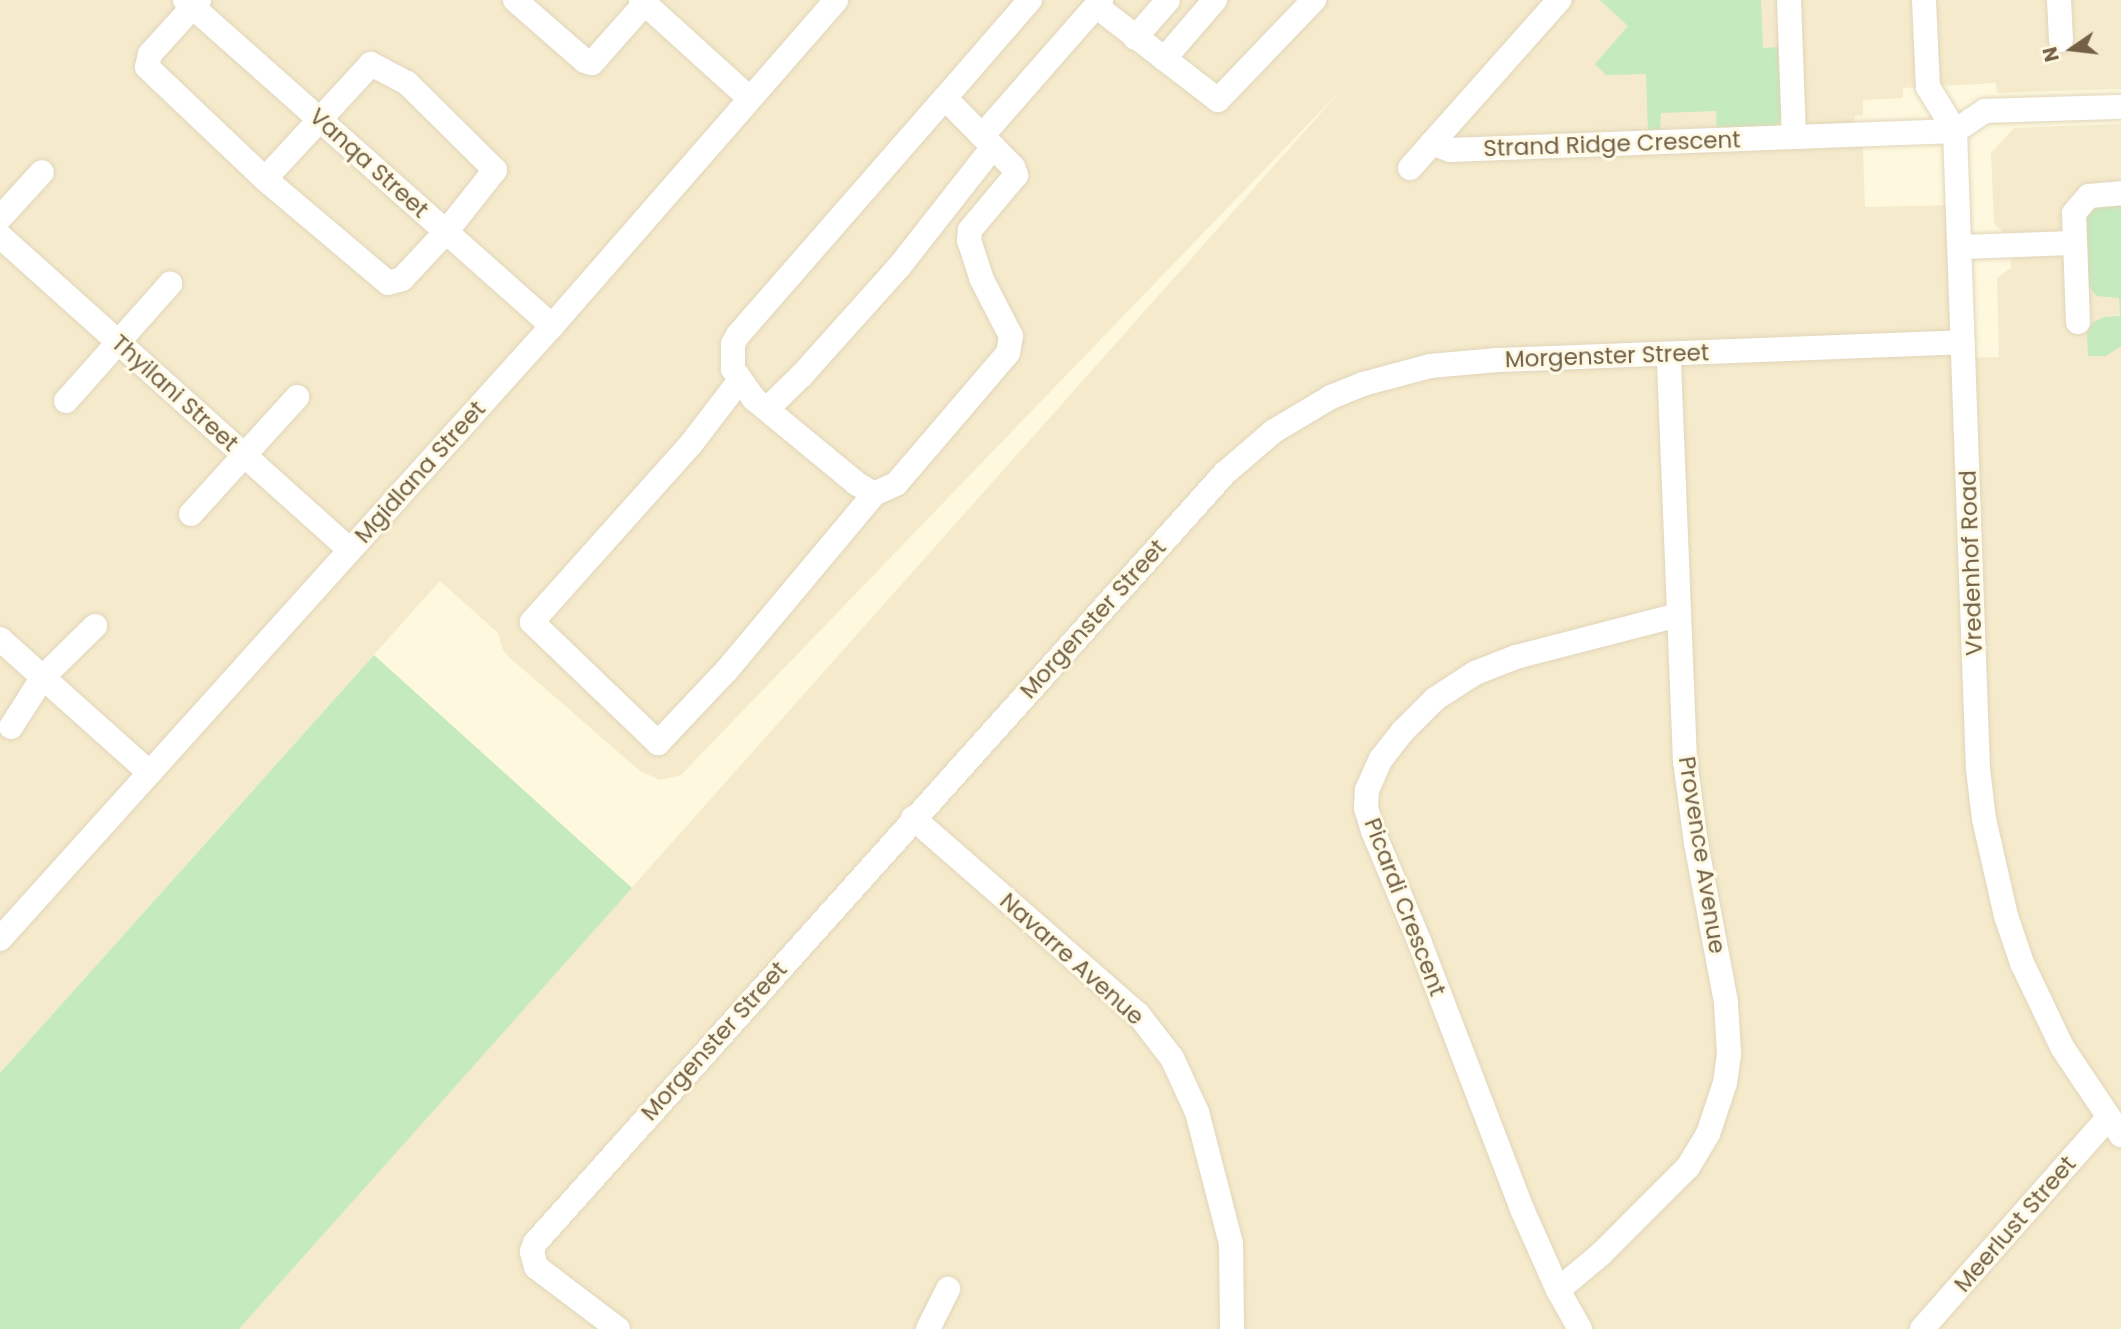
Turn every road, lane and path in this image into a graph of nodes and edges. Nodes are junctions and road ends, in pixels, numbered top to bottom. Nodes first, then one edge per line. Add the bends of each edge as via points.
1 (515, 0) edge
2 (836, 0) edge
3 (1030, 0) edge
4 (1168, 0) edge
5 (1215, 0) edge
6 (1314, 0) edge
7 (1559, 0) edge
8 (1788, 0) edge
9 (1924, 0) edge
10 (2059, 0) edge
11 (193, 2) edge
12 (643, 2) edge
13 (1099, 3) edge
14 (1135, 38) junction
15 (2061, 40) dead end
16 (1164, 59) junction
17 (748, 97) junction
18 (944, 98) junction
19 (2121, 107) edge
20 (321, 120) junction
21 (1955, 131) junction
22 (1794, 137) junction
23 (987, 142) junction
24 (1433, 143) junction
25 (1410, 168) dead end
26 (42, 172) dead end
27 (265, 179) junction
28 (2121, 193) edge
29 (0, 218) edge
30 (446, 232) junction
31 (0, 236) edge
32 (2074, 243) junction
33 (1960, 247) junction
34 (170, 284) dead end
35 (2078, 322) dead end
36 (552, 326) junction
37 (118, 342) junction
38 (1963, 342) junction
39 (1669, 354) junction
40 (740, 380) junction
41 (297, 397) dead end
42 (66, 401) dead end
43 (767, 409) junction
44 (243, 455) junction
45 (874, 494) junction
46 (191, 514) dead end
47 (350, 550) junction
48 (1678, 615) junction
49 (95, 626) dead end
50 (0, 639) edge
51 (43, 677) junction
52 (10, 727) dead end
53 (149, 773) junction
54 (913, 818) junction
55 (0, 939) edge
56 (2115, 1126) edge
57 (948, 1289) dead end
58 (1558, 1290) junction
59 (618, 1329) edge
60 (928, 1329) edge
61 (1232, 1329) edge
62 (1580, 1329) edge
63 (1922, 1329) edge

1 - 12 street via 592,63
2 - 17 street, Mgidlana Street
3 - 18 street
4 - 14 street
5 - 16 street
6 - 16 street via 1220,99
7 - 24 street, Strand Ridge Crescent
8 - 22 street
9 - 21 street via 1928,87
10 - 15 street
11 - 20 street, Vanqa Street
11 - 27 street via 150,54 147,67
12 - 17 street
13 - 14 street
13 - 23 street
14 - 16 street
17 - 36 street, Mgidlana Street
18 - 23 street
18 - 40 street via 738,335 731,358
19 - 21 street via 1985,111
20 - 27 street
20 - 30 street, Vanqa Street
20 - 30 street via 371,64 407,83 495,170
21 - 22 street, Strand Ridge Crescent
21 - 33 street, Vredenhof Road
22 - 24 street, Strand Ridge Crescent via 1450,150
23 - 43 street via 899,267
23 - 45 street via 1016,175 971,230 969,240 981,278 1011,336 1008,352 897,484
24 - 25 street, Strand Ridge Crescent
26 - 29 street
27 - 30 street via 388,283 402,279
28 - 32 street via 2097,194 2082,201 2073,219
30 - 36 street, Vanqa Street
31 - 37 street, Thyilani Street
32 - 33 street
32 - 35 street
33 - 38 street, Vredenhof Road
34 - 37 street
36 - 47 street, Mgidlana Street
37 - 42 street
37 - 44 street, Thyilani Street
38 - 39 street, Morgenster Street
38 - 56 street, Vredenhof Road via 1978,769 1991,855 2006,916 2042,1009 2084,1083
39 - 48 street, Provence Avenue
39 - 54 street, Morgenster Street via 1430,366 1363,384 1301,413 1225,473
40 - 43 street
40 - 45 street via 691,444 532,622 658,743 727,670
41 - 44 street
43 - 45 street
44 - 46 street
44 - 47 street, Thyilani Street
47 - 53 street, Mgidlana Street
48 - 58 street, Provence Avenue via 1689,788 1726,1002 1725,1083 1708,1134 1688,1167
48 - 58 street, Picardi Crescent via 1516,657 1475,673 1435,699 1403,731 1381,759 1367,790 1366,808 1373,831
49 - 51 street
50 - 51 street
51 - 52 street
51 - 53 street
53 - 55 street, Mgidlana Street
54 - 59 street, Morgenster Street via 535,1243 536,1267
54 - 61 street, Navarre Avenue via 1138,1014 1172,1058 1196,1112 1231,1243
56 - 63 street, Meerlust Street
57 - 60 street
58 - 62 street, Picardi Crescent

